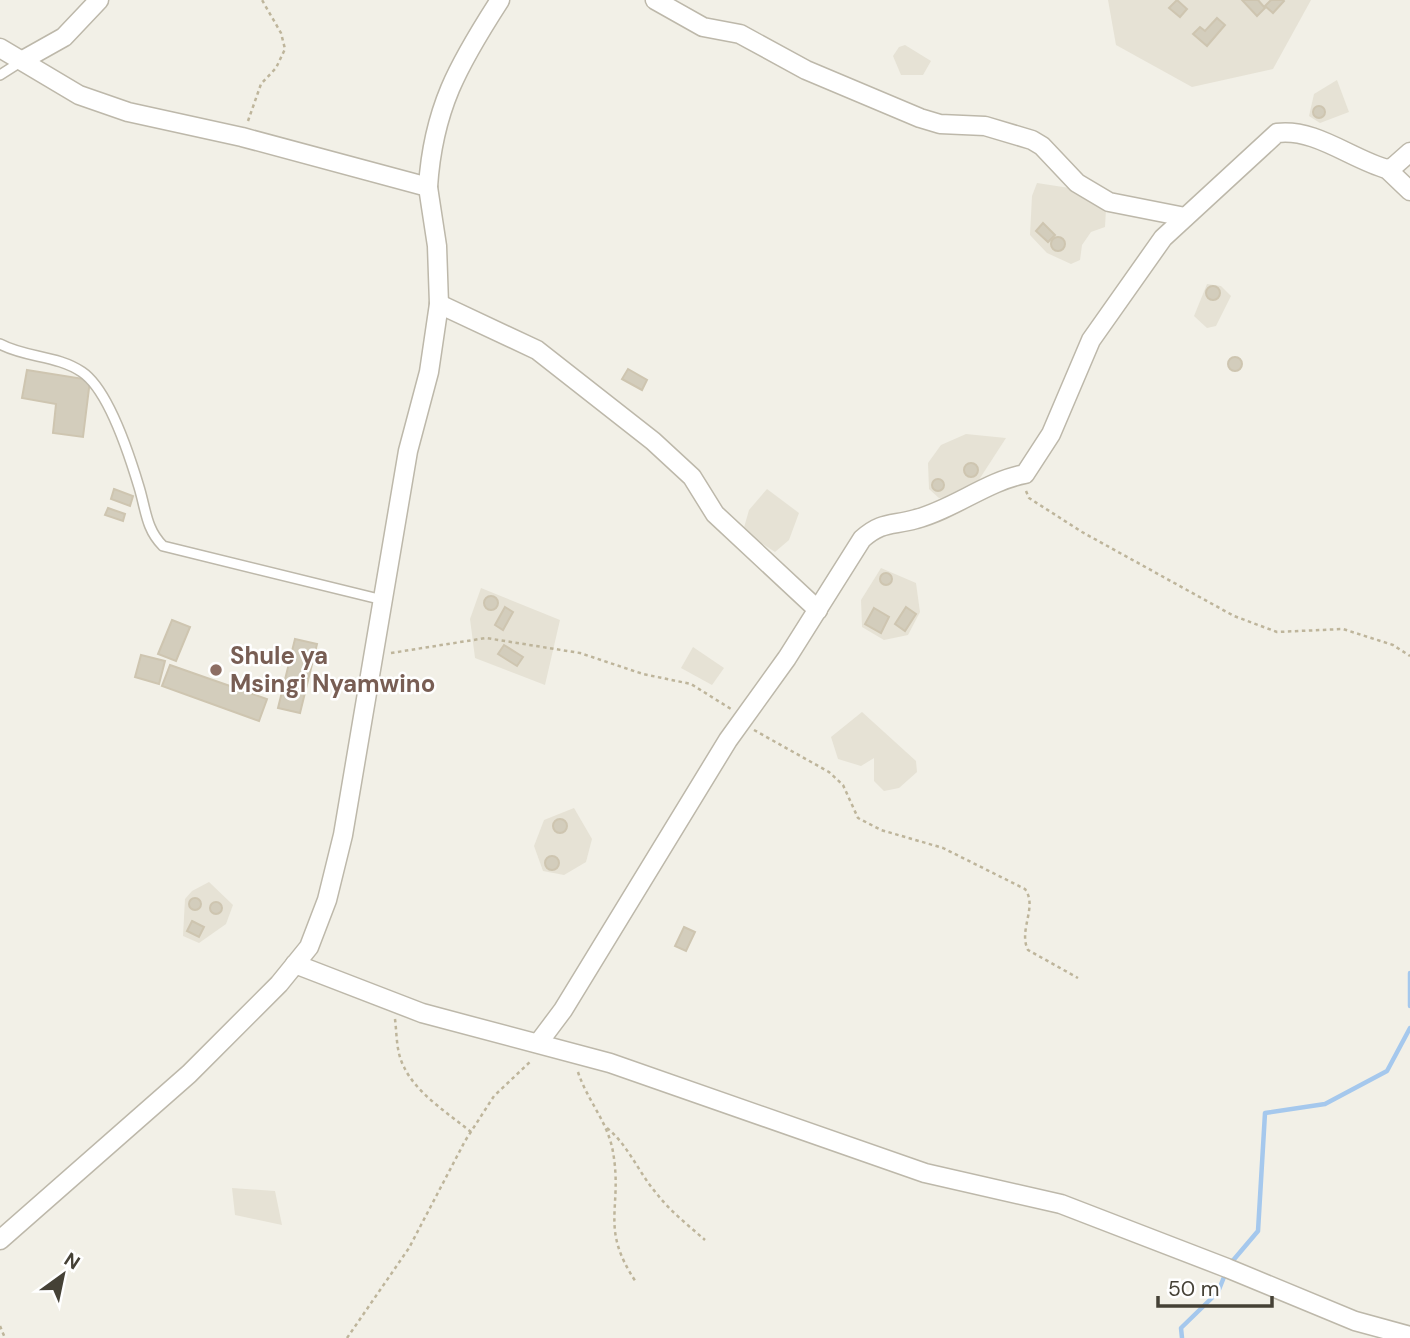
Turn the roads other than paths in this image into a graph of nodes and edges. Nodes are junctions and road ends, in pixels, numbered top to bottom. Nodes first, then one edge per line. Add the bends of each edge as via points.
1 (99, 0) edge
2 (500, 0) edge
3 (655, 0) edge
4 (0, 48) edge
5 (23, 60) junction
6 (0, 75) edge
7 (1410, 152) edge
8 (1387, 169) junction
9 (428, 187) junction
10 (1410, 191) edge
11 (1185, 217) junction
12 (439, 304) junction
13 (0, 344) edge
14 (383, 600) junction
15 (818, 610) junction
16 (295, 964) junction
17 (544, 1043) junction
18 (0, 1240) edge
19 (1410, 1336) edge

1 - 5 street via 64,37
2 - 9 street via 473,41 439,109
3 - 11 street via 703,27 740,34 806,69 919,118 985,126 1032,140 1077,183 1109,202
4 - 5 street
5 - 6 lane
5 - 9 street via 100,103
7 - 8 street
8 - 10 street
8 - 11 street via 1305,136 1277,133
9 - 12 street
11 - 15 street via 1150,253 1091,340 1057,421 1026,474 1011,476 936,513 874,528 862,539
12 - 14 street
12 - 15 street via 537,350 653,441 692,477 715,514
13 - 14 lane via 61,360 85,373 107,406 126,450 145,516 163,546
14 - 16 street via 343,835 327,900 309,947
15 - 17 street via 728,740
16 - 17 street via 422,1013
16 - 18 street via 189,1074
17 - 19 street via 925,1173 1061,1204 1355,1321

